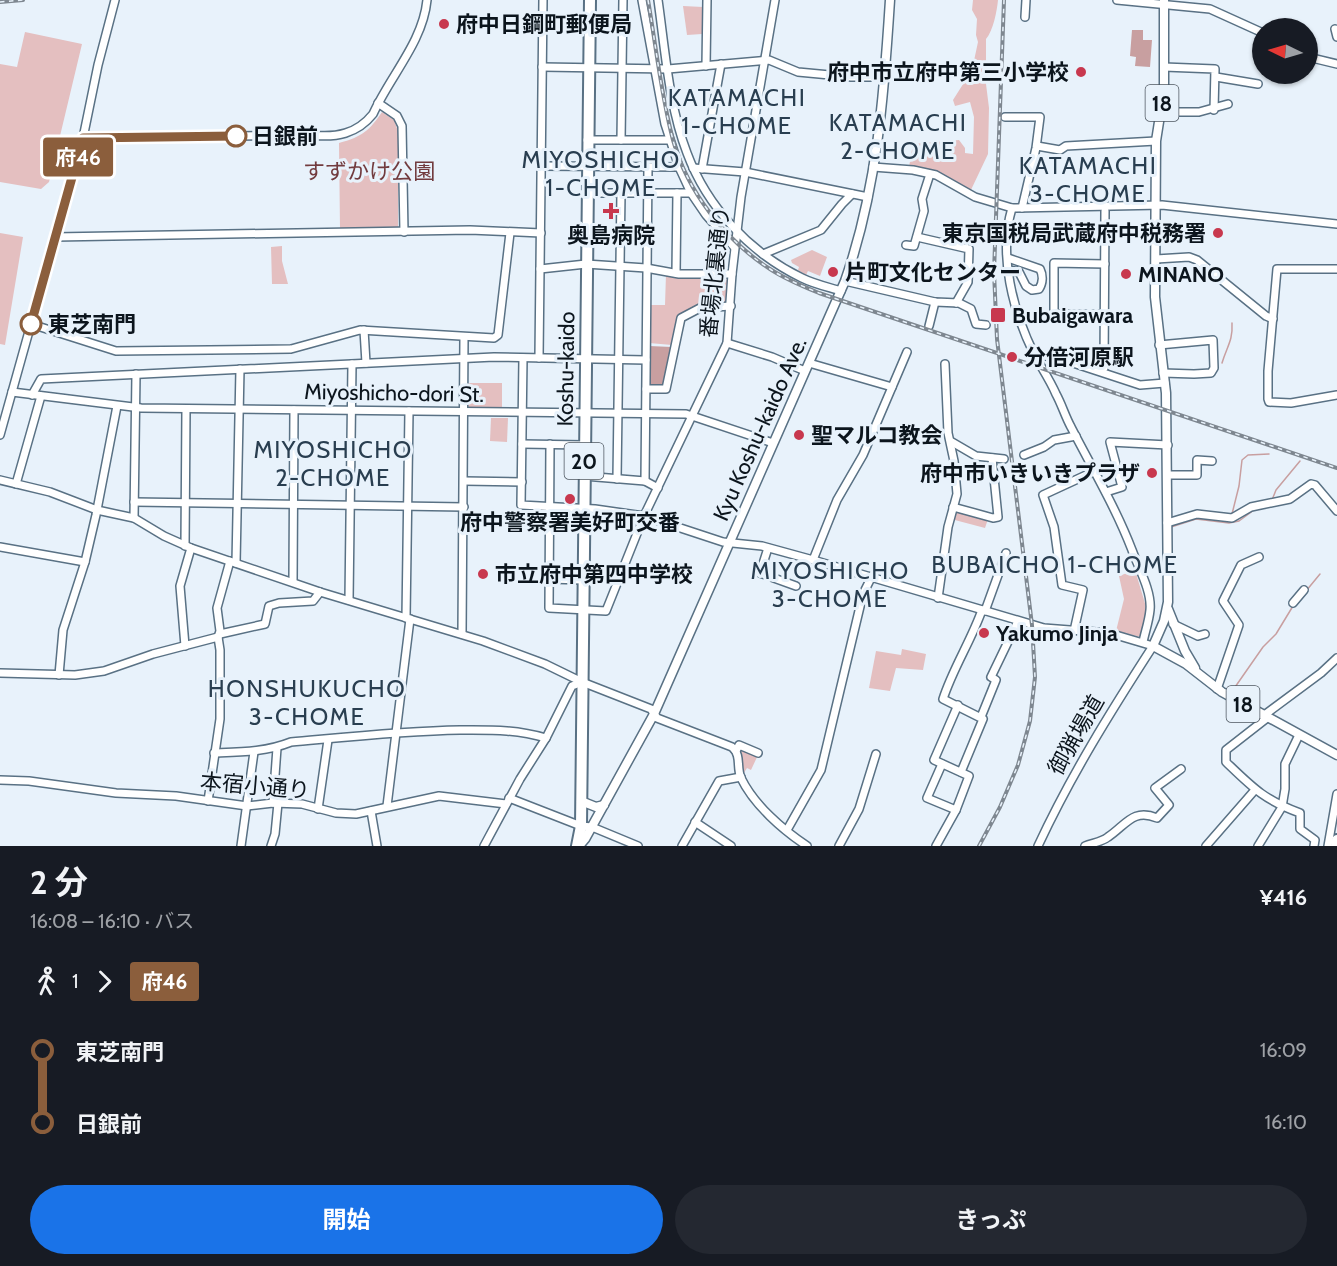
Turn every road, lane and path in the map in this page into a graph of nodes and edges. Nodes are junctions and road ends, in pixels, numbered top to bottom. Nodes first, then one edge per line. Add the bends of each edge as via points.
1 (116, 0) edge
2 (427, 0) edge
3 (543, 0) edge
4 (590, 0) edge
5 (623, 0) edge
6 (642, 0) edge
7 (658, 0) edge
8 (707, 0) edge
9 (776, 0) edge
10 (890, 0) edge
11 (1026, 0) edge
12 (1117, 0) edge
13 (1164, 2) edge
14 (1025, 17) dead end
15 (1252, 28) edge
16 (1335, 29) dead end
17 (1337, 37) edge
18 (1318, 59) edge
19 (765, 60) junction
20 (721, 64) junction
21 (1337, 64) edge
22 (706, 66) junction
23 (542, 67) junction
24 (1164, 67) junction
25 (588, 68) junction
26 (622, 68) junction
27 (656, 69) junction
28 (668, 69) junction
29 (885, 77) junction
30 (1216, 77) junction
31 (1252, 83) edge
32 (378, 103) junction
33 (1228, 104) dead end
34 (1214, 110) junction
35 (1160, 112) junction
36 (1005, 117) dead end
37 (83, 138) junction
38 (587, 140) junction
39 (621, 140) junction
40 (669, 140) junction
41 (1156, 141) junction
42 (1037, 146) junction
43 (541, 166) junction
44 (587, 166) junction
45 (648, 167) junction
46 (679, 167) junction
47 (873, 167) junction
48 (693, 168) junction
49 (702, 169) junction
50 (746, 172) junction
51 (930, 174) junction
52 (587, 193) junction
53 (621, 193) junction
54 (648, 193) junction
55 (677, 193) junction
56 (692, 193) junction
57 (852, 194) junction
58 (868, 197) junction
59 (1156, 205) junction
60 (1012, 208) junction
61 (1022, 208) junction
62 (1105, 211) dead end
63 (1337, 224) edge
64 (737, 231) junction
65 (404, 232) junction
66 (510, 233) junction
67 (541, 233) junction
68 (55, 237) junction
69 (917, 237) junction
70 (906, 245) dead end
71 (735, 248) junction
72 (763, 254) junction
73 (1008, 258) junction
74 (1156, 259) junction
75 (586, 264) junction
76 (1105, 264) junction
77 (620, 266) junction
78 (1029, 266) junction
79 (646, 268) junction
80 (540, 269) junction
81 (1337, 269) edge
82 (1009, 270) junction
83 (676, 273) junction
84 (732, 274) junction
85 (1021, 276) junction
86 (846, 280) junction
87 (841, 291) junction
88 (935, 302) junction
89 (956, 303) junction
90 (730, 306) junction
91 (1104, 314) junction
92 (1273, 319) junction
93 (31, 324) junction
94 (986, 325) dead end
95 (929, 326) dead end
96 (364, 330) junction
97 (464, 338) junction
98 (727, 343) junction
99 (1159, 345) junction
100 (907, 352) dead end
101 (1034, 353) junction
102 (524, 358) junction
103 (539, 358) junction
104 (585, 358) junction
105 (465, 359) junction
106 (619, 359) junction
107 (646, 360) junction
108 (366, 363) junction
109 (352, 364) junction
110 (945, 364) dead end
111 (807, 367) junction
112 (1104, 368) dead end
113 (240, 369) junction
114 (1163, 373) junction
115 (136, 374) junction
116 (1165, 383) junction
117 (892, 387) junction
118 (646, 389) junction
119 (12, 392) junction
120 (32, 395) junction
121 (1337, 395) edge
122 (41, 396) junction
123 (117, 406) junction
124 (135, 408) junction
125 (186, 409) junction
126 (239, 410) junction
127 (294, 410) junction
128 (352, 411) junction
129 (409, 411) junction
130 (465, 412) junction
131 (523, 413) junction
132 (585, 413) junction
133 (618, 414) junction
134 (645, 414) junction
135 (692, 416) junction
136 (0, 435) edge
137 (1076, 436) junction
138 (952, 442) junction
139 (773, 443) junction
140 (522, 444) junction
141 (550, 444) junction
142 (584, 445) junction
143 (1168, 445) junction
144 (1024, 455) dead end
145 (992, 459) junction
146 (1004, 459) dead end
147 (1212, 461) dead end
148 (1095, 471) junction
149 (1167, 475) junction
150 (584, 476) junction
151 (617, 479) junction
152 (0, 480) edge
153 (464, 481) junction
154 (645, 481) junction
155 (522, 482) junction
156 (16, 484) junction
157 (658, 488) junction
158 (1106, 492) junction
159 (134, 502) junction
160 (187, 503) junction
161 (238, 504) junction
162 (293, 504) junction
163 (351, 505) junction
164 (408, 506) junction
165 (464, 507) junction
166 (550, 507) junction
167 (953, 507) junction
168 (584, 508) junction
169 (97, 510) junction
170 (1337, 511) edge
171 (644, 516) junction
172 (134, 518) junction
173 (1167, 523) junction
174 (729, 543) junction
175 (0, 547) edge
176 (188, 547) junction
177 (768, 548) junction
178 (1006, 553) dead end
179 (1259, 557) dead end
180 (813, 560) junction
181 (85, 562) junction
182 (233, 562) junction
183 (872, 576) junction
184 (549, 579) junction
185 (583, 580) junction
186 (293, 582) junction
187 (796, 586) dead end
188 (1304, 590) dead end
189 (320, 592) junction
190 (939, 598) junction
191 (349, 600) junction
192 (1293, 603) dead end
193 (1168, 608) junction
194 (583, 610) junction
195 (983, 611) junction
196 (408, 618) junction
197 (1018, 621) junction
198 (1173, 624) junction
199 (1074, 631) junction
200 (462, 634) junction
201 (1205, 634) dead end
202 (219, 636) junction
203 (1143, 642) junction
204 (185, 646) junction
205 (1153, 646) junction
206 (1337, 658) edge
207 (1198, 672) junction
208 (0, 673) edge
209 (59, 675) junction
210 (582, 682) junction
211 (1217, 689) junction
212 (958, 705) junction
213 (654, 714) junction
214 (981, 717) junction
215 (1265, 717) junction
216 (395, 732) junction
217 (1299, 735) junction
218 (546, 738) junction
219 (328, 740) junction
220 (277, 748) junction
221 (736, 751) junction
222 (254, 752) junction
223 (214, 753) junction
224 (758, 753) dead end
225 (876, 754) dead end
226 (1337, 755) edge
227 (942, 764) junction
228 (1181, 769) dead end
229 (961, 772) junction
230 (741, 777) junction
231 (0, 780) edge
232 (1254, 790) junction
233 (1337, 794) edge
234 (208, 801) junction
235 (508, 801) junction
236 (276, 803) junction
237 (604, 805) junction
238 (247, 806) junction
239 (387, 806) junction
240 (581, 807) junction
241 (1282, 807) junction
242 (318, 809) junction
243 (956, 810) junction
244 (370, 811) junction
245 (695, 822) junction
246 (586, 826) junction
247 (787, 830) junction
248 (1337, 840) edge
249 (242, 846) edge
250 (271, 846) edge
251 (377, 846) edge
252 (484, 846) edge
253 (578, 846) edge
254 (638, 846) edge
255 (682, 846) edge
256 (731, 846) edge
257 (807, 846) edge
258 (838, 846) edge
259 (936, 846) edge
260 (1038, 846) edge
261 (1085, 846) edge
262 (1206, 846) edge
263 (1258, 846) edge
264 (1314, 846) edge
265 (1328, 846) edge
266 (1336, 846) edge

1 - 37 street
2 - 32 street via 419,31
3 - 23 street
4 - 25 highway, Koshu-kaido / 20
5 - 26 street
6 - 27 street
7 - 28 street
8 - 22 street
9 - 19 street, 番場北裏通り
10 - 29 main road, Kyu Koshu-kaido Ave.
11 - 14 street
12 - 13 street
13 - 15 street via 1210,9
13 - 24 main road, 18
16 - 17 street
18 - 21 street
19 - 20 street
19 - 29 street via 806,74
19 - 50 street, 番場北裏通り
20 - 22 street
20 - 49 street
22 - 28 street
23 - 25 street
23 - 43 street
24 - 30 street via 1215,69
24 - 35 main road, 18
25 - 26 street
25 - 38 highway, Koshu-kaido / 20
26 - 27 street
26 - 39 street
27 - 28 street
27 - 40 street
28 - 48 street via 677,121
29 - 47 main road, Kyu Koshu-kaido Ave.
30 - 31 street
30 - 34 street
32 - 37 street via 370,118 352,131 335,136
32 - 65 street via 397,116 402,126
33 - 34 street
34 - 35 street
35 - 41 main road, 18
36 - 42 street via 1040,117
37 - 68 street
38 - 39 street
38 - 44 highway, Koshu-kaido / 20
39 - 40 street
40 - 46 street
41 - 42 street via 1066,146 1060,150
41 - 59 main road, 18
42 - 61 street
43 - 44 street
43 - 67 street
44 - 45 street
44 - 52 highway, Koshu-kaido / 20
45 - 46 street
45 - 54 street
46 - 56 street
47 - 51 street
47 - 58 main road, Kyu Koshu-kaido Ave.
48 - 49 street
48 - 64 street via 712,202
49 - 50 street
50 - 57 street
50 - 64 street, 番場北裏通り
51 - 60 street via 975,197
51 - 69 street
52 - 53 street
52 - 75 highway, Koshu-kaido / 20
53 - 54 street
53 - 77 street
54 - 55 street
54 - 79 street
55 - 56 street
55 - 83 street
56 - 71 street
57 - 58 street
57 - 72 street via 821,230
58 - 86 main road, Kyu Koshu-kaido Ave.
59 - 61 street
59 - 63 street
59 - 74 main road, 18
60 - 61 street
60 - 73 street
62 - 76 street
64 - 71 street, 番場北裏通り
64 - 72 street
65 - 66 street
65 - 68 street
66 - 67 street
66 - 97 street via 498,335 491,339
67 - 80 street
68 - 93 street
69 - 70 street via 914,246
69 - 89 street via 969,249 968,282
71 - 84 street, 番場北裏通り
72 - 87 street via 803,279
73 - 78 street
73 - 82 street
74 - 92 street via 1197,260
74 - 99 main road, 18
75 - 77 street
75 - 80 street
75 - 104 highway, Koshu-kaido / 20
76 - 91 street
76 - 91 street via 1054,263 1054,314
77 - 79 street
77 - 106 street
78 - 85 street
78 - 85 street via 1042,273 1039,289 1029,289
79 - 83 street
79 - 107 street
80 - 103 street
81 - 92 street via 1278,269
82 - 85 street
82 - 101 street via 1017,311
83 - 84 street
84 - 90 street, 番場北裏通り
86 - 87 main road, Kyu Koshu-kaido Ave.
86 - 88 street
87 - 111 main road, Kyu Koshu-kaido Ave.
88 - 89 street
88 - 95 street
89 - 94 street via 970,309 976,324
90 - 98 street, 番場北裏通り
90 - 118 street via 700,308 681,318 666,389
91 - 112 street
92 - 121 street via 1269,402 1291,403
93 - 96 street via 116,351 291,349
93 - 119 street
96 - 97 street
96 - 108 street
97 - 105 street
98 - 111 street
98 - 135 street, 番場北裏通り
99 - 114 main road, 18
99 - 114 street via 1213,340 1211,372
100 - 117 street
101 - 116 street via 1140,386
101 - 137 street
102 - 103 street
102 - 105 street
102 - 131 street
103 - 104 street
104 - 106 street
104 - 132 highway, Koshu-kaido / 20
105 - 108 street
105 - 130 street
106 - 107 street
106 - 133 street
107 - 118 street
108 - 109 street
109 - 113 street
109 - 128 street
110 - 138 street via 948,433
111 - 117 street
111 - 139 main road, Kyu Koshu-kaido Ave.
113 - 115 street
113 - 126 street
114 - 116 main road, 18
115 - 120 street via 41,379
115 - 124 street
116 - 143 main road, 18
117 - 180 street via 863,455 837,500
118 - 134 street
119 - 120 street, Miyoshicho-dori St.
119 - 136 street
120 - 122 street, Miyoshicho-dori St.
122 - 123 street, Miyoshicho-dori St.
122 - 156 street
123 - 124 street, Miyoshicho-dori St.
123 - 169 street
124 - 125 street, Miyoshicho-dori St.
124 - 159 street
125 - 126 street, Miyoshicho-dori St.
125 - 160 street
126 - 127 street, Miyoshicho-dori St.
126 - 161 street
127 - 128 street, Miyoshicho-dori St.
127 - 162 street
128 - 129 street, Miyoshicho-dori St.
128 - 163 street
129 - 130 street, Miyoshicho-dori St.
129 - 164 street
130 - 131 street, Miyoshicho-dori St.
130 - 153 street
131 - 132 street, Miyoshicho-dori St.
131 - 140 street
132 - 133 street, Miyoshicho-dori St.
132 - 142 highway, Koshu-kaido / 20
133 - 134 street, Miyoshicho-dori St.
133 - 151 street
134 - 135 street, Miyoshicho-dori St.
134 - 154 street
135 - 139 street, Miyoshicho-dori St.
135 - 157 street, 番場北裏通り
137 - 144 street via 1054,440
137 - 148 street
138 - 145 street via 976,456
138 - 167 street via 957,484
139 - 174 main road, Kyu Koshu-kaido Ave.
140 - 141 street
140 - 155 street
141 - 142 street
141 - 166 street
142 - 150 highway, Koshu-kaido / 20
143 - 149 main road, 18
143 - 158 street via 1110,442 1122,487
145 - 146 street
145 - 167 street via 998,517
147 - 149 street via 1197,460 1197,475
148 - 158 street
148 - 199 street via 1043,495 1054,527 1062,585 1083,590
149 - 173 main road, 18
150 - 151 street
150 - 168 highway, Koshu-kaido / 20
151 - 154 street
152 - 156 street
153 - 155 street
153 - 165 street
154 - 157 street
155 - 166 street via 521,505
156 - 169 street
157 - 171 street, 番場北裏通り
158 - 203 street via 1147,592 1150,610
159 - 160 street
159 - 172 street
160 - 161 street
160 - 176 street
161 - 162 street
161 - 182 street
162 - 163 street
162 - 186 street
163 - 164 street
163 - 191 street
164 - 165 street
164 - 196 street
165 - 200 street
166 - 168 street
166 - 184 street
167 - 190 street
168 - 171 street
168 - 185 highway, Koshu-kaido / 20
169 - 172 street
169 - 181 street
170 - 173 street via 1311,484 1290,499 1251,507 1232,518 1197,514
171 - 174 street
171 - 194 street, 番場北裏通り via 606,611
172 - 176 street
173 - 193 main road, 18
174 - 177 street
174 - 213 main road, Kyu Koshu-kaido Ave.
175 - 181 street
176 - 182 street
176 - 204 street via 180,586
177 - 180 street
177 - 187 street via 760,573
178 - 195 street
179 - 211 street via 1241,564 1223,601 1239,625
180 - 183 street
181 - 209 street via 63,630
182 - 186 street
182 - 202 street via 217,608
183 - 190 street
183 - 247 street via 863,594 821,770
184 - 185 street
184 - 194 street via 549,608
185 - 194 highway, Koshu-kaido / 20
186 - 189 street
188 - 192 street
189 - 191 street
189 - 202 street via 313,601 269,606 265,624
190 - 195 street
191 - 196 street
193 - 198 main road, 18
193 - 205 main road, 18
194 - 210 highway, Koshu-kaido / 20
195 - 197 street
195 - 212 street via 943,699
196 - 200 street
196 - 216 street
197 - 199 street via 1049,630
197 - 214 street via 992,677 996,680
198 - 201 street via 1198,636
198 - 207 main road, 18
199 - 203 street via 1109,633
200 - 210 street
202 - 204 street
202 - 223 street via 220,719
203 - 205 street
204 - 209 street via 112,670
205 - 207 main road, 18
205 - 260 street, 御猟場道 via 1078,765
206 - 215 street
207 - 211 main road, 18
208 - 209 street
210 - 213 street via 651,709
210 - 218 street via 573,686
210 - 240 highway, Koshu-kaido / 20
211 - 215 main road, 18
212 - 214 street
212 - 227 street via 934,760
213 - 221 street
213 - 237 main road, Kyu Koshu-kaido Ave.
214 - 229 street
215 - 217 main road, 18
215 - 232 street via 1226,750 1226,762
216 - 218 street via 493,730
216 - 219 street
216 - 239 street
217 - 226 main road, 18
217 - 241 street via 1285,764
218 - 235 street
219 - 220 street via 291,742
219 - 242 street
220 - 222 street
220 - 236 street
221 - 224 street via 739,745
221 - 230 street
222 - 223 street
222 - 238 street
223 - 234 street
225 - 258 street via 859,808
227 - 229 street
227 - 243 street via 927,798
228 - 261 street via 1155,788 1169,805 1157,818 1138,816 1106,839
229 - 243 street via 969,776
230 - 245 street via 719,781
230 - 247 street via 765,812
231 - 234 street, 本宿小通り
232 - 241 street
232 - 262 street
233 - 265 street
234 - 238 street, 本宿小通り
235 - 239 street, 本宿小通り via 439,796
235 - 246 street, 本宿小通り
235 - 252 street
236 - 238 street, 本宿小通り
236 - 242 street, 本宿小通り
236 - 250 street
237 - 240 main road
237 - 246 main road, Kyu Koshu-kaido Ave.
238 - 249 street
239 - 244 street, 本宿小通り
240 - 246 highway, Koshu-kaido / 20
241 - 263 street
241 - 264 street via 1300,813 1300,828 1315,840
242 - 244 street, 本宿小通り via 356,814
243 - 259 street
244 - 251 street
245 - 255 street
245 - 256 street
246 - 253 highway, Koshu-kaido / 20
246 - 254 street, 本宿小通り
247 - 257 street
248 - 266 highway

